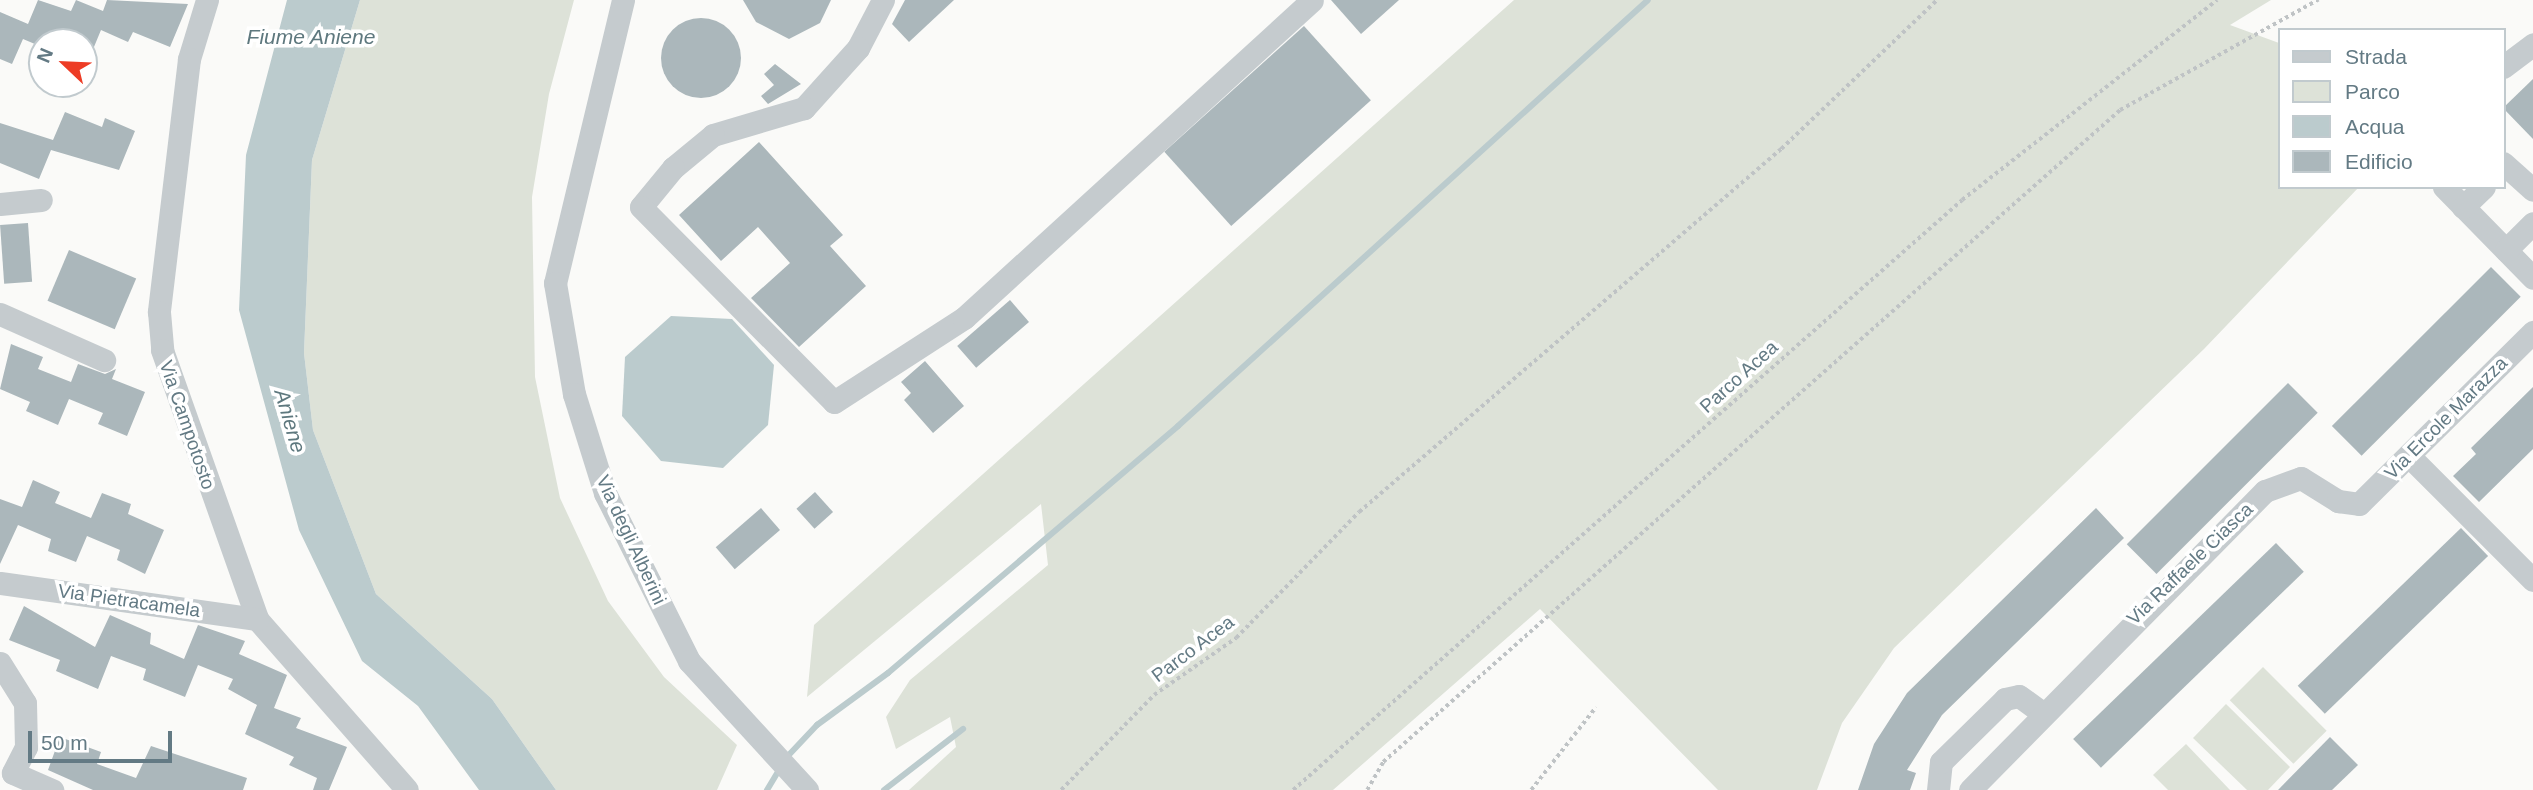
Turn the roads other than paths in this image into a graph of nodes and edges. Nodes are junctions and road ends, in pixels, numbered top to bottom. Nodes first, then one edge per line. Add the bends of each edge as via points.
1 (207, 0) edge
2 (623, 0) edge
3 (883, 0) edge
4 (1312, 0) edge
5 (2533, 44) edge
6 (2505, 65) edge
7 (2505, 167) edge
8 (2446, 189) edge
9 (2482, 189) edge
10 (2533, 191) edge
11 (41, 200) dead end
12 (0, 204) edge
13 (2463, 207) junction
14 (2533, 223) edge
15 (2506, 250) junction
16 (2533, 278) edge
17 (0, 314) edge
18 (2533, 332) edge
19 (104, 360) dead end
20 (2410, 457) junction
21 (2359, 504) joint
22 (2533, 580) edge
23 (0, 583) edge
24 (257, 619) junction
25 (0, 663) edge
26 (2041, 712) junction
27 (52, 790) edge
28 (407, 790) edge
29 (807, 790) edge
30 (1938, 790) edge
31 (1970, 790) edge

1 - 24 street, Via Campotosto via 189,59 159,333
2 - 29 street, Via degli Alberini via 555,283 574,394 605,493 689,661
3 - 4 street via 858,48 804,108 713,135 673,168 641,208 834,402 964,318
5 - 6 street
7 - 10 street
8 - 13 street
9 - 13 street
11 - 12 street
13 - 15 street
14 - 15 street
15 - 16 street
17 - 19 street
18 - 20 street, Via Ercole Marazza
20 - 21 street, Via Ercole Marazza
20 - 22 street
21 - 26 street, Via Raffaele Ciasca via 2338,501 2301,478 2272,485
23 - 24 street, Via Pietracamela
24 - 28 street, Via Campotosto
25 - 27 street via 25,703 26,747 13,773
26 - 30 street via 2019,696 2005,699 1941,762
26 - 31 street, Via Raffaele Ciasca

